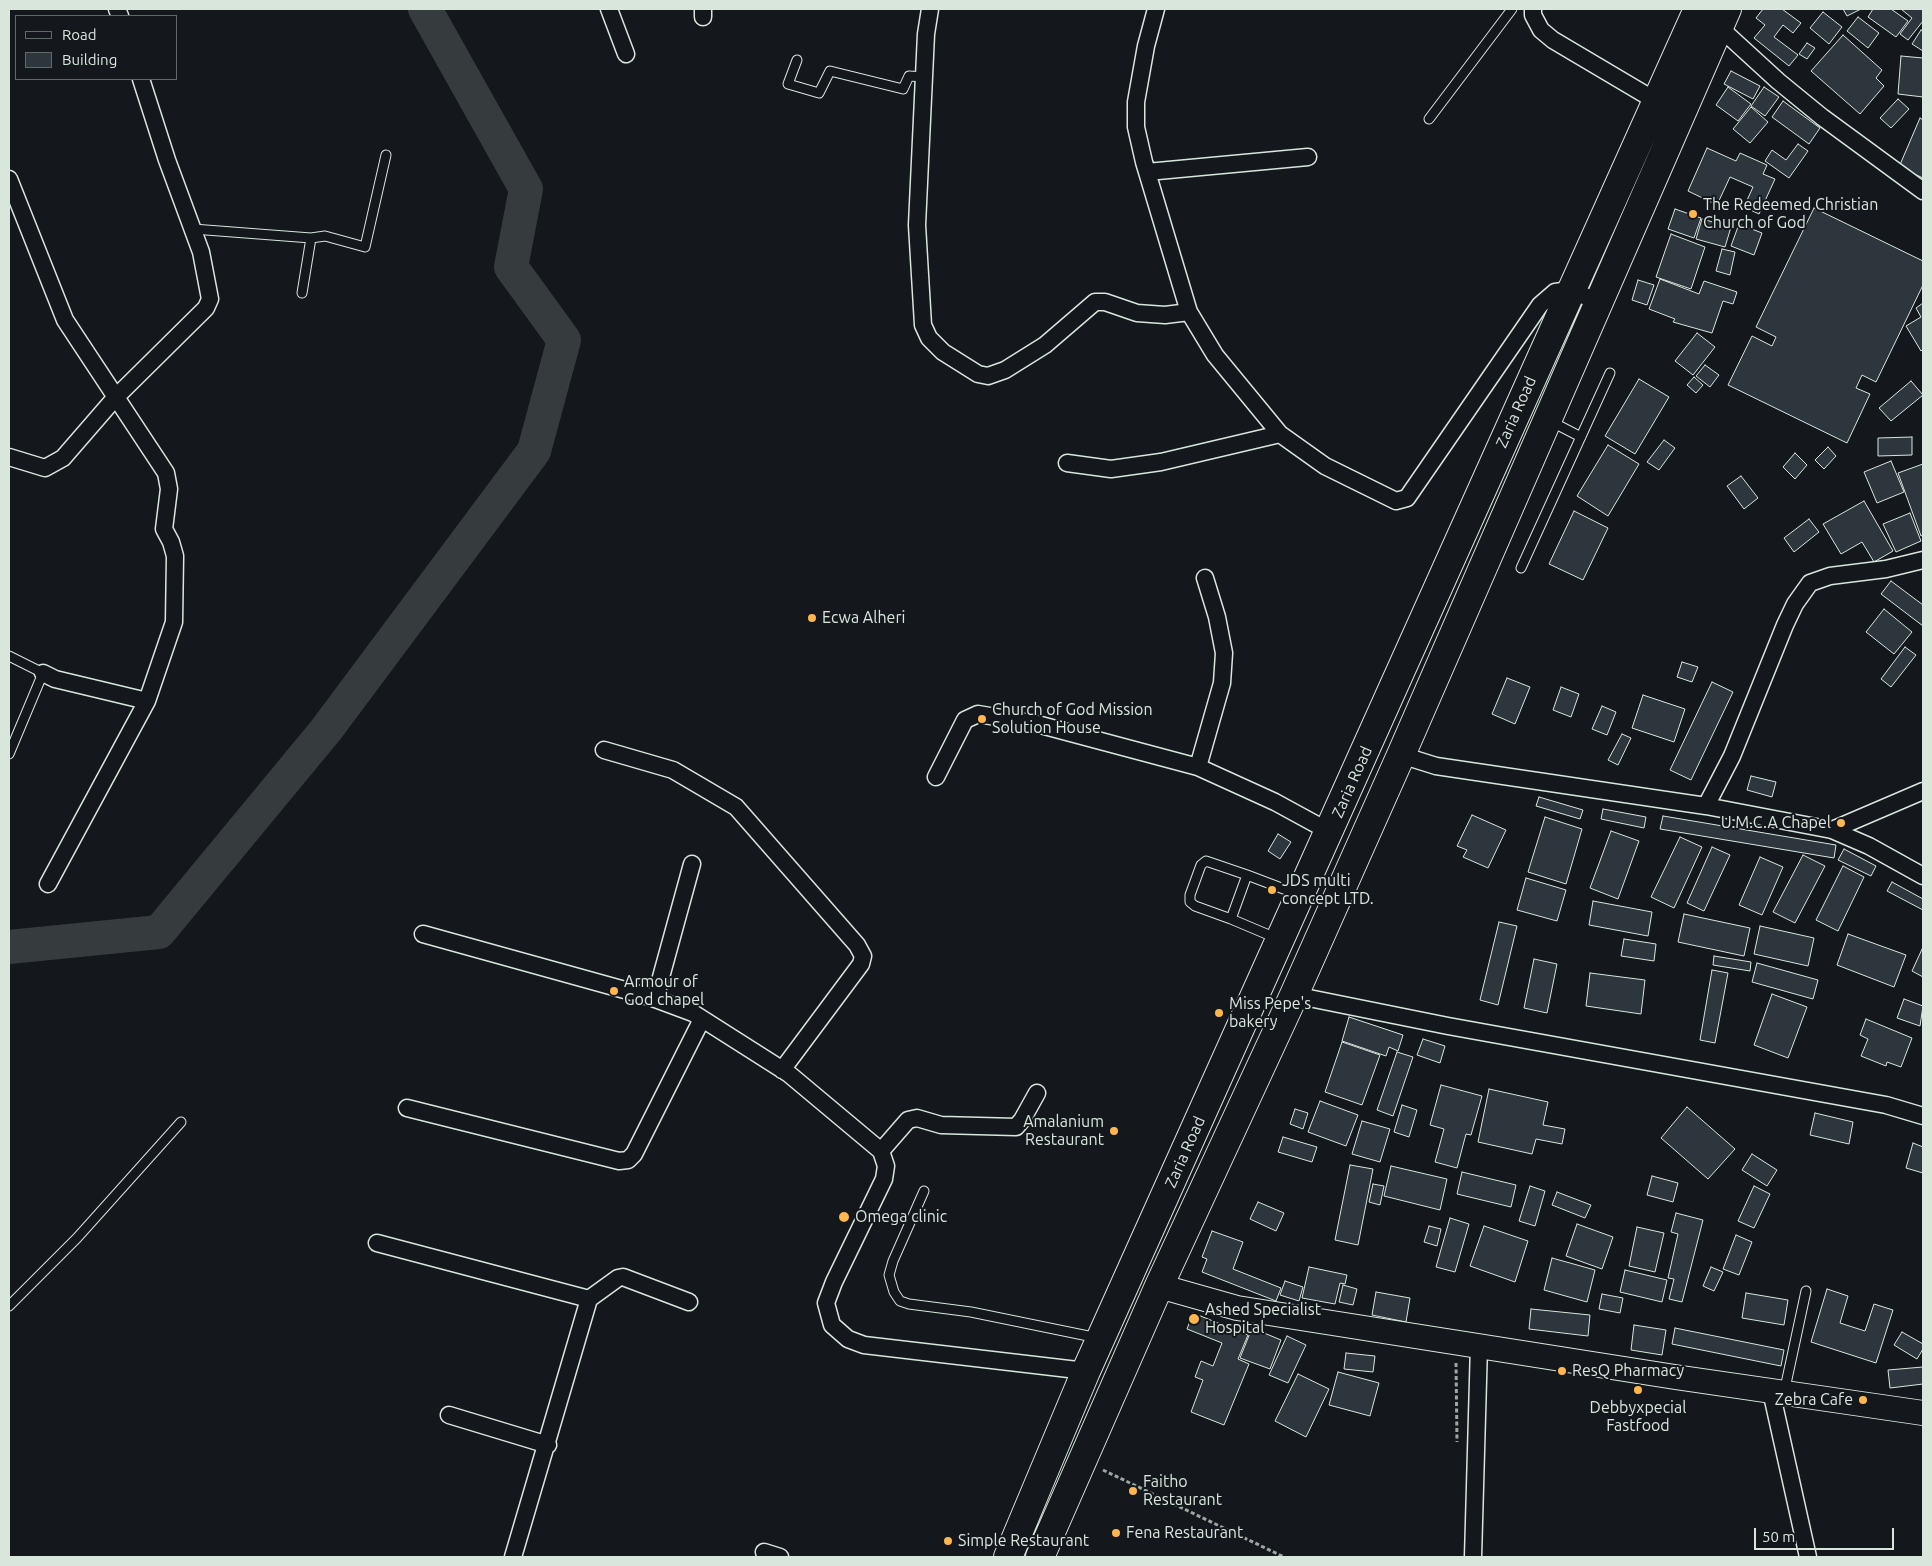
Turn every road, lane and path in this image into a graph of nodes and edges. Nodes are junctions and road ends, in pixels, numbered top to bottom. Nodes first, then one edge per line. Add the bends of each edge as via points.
1 (609, 9) edge
2 (930, 9) edge
3 (1156, 9) edge
4 (1512, 9) edge
5 (1532, 9) edge
6 (1698, 9) edge
7 (1723, 18) edge
8 (626, 54) dead end
9 (797, 60) dead end
10 (924, 77) junction
11 (141, 80) edge
12 (1656, 101) junction
13 (1429, 119) dead end
14 (386, 155) dead end
15 (1308, 157) dead end
16 (1147, 172) junction
17 (9, 179) edge
18 (1923, 191) edge
19 (193, 229) junction
20 (311, 238) junction
21 (1570, 290) junction
22 (302, 293) dead end
23 (1599, 302) junction
24 (1189, 312) junction
25 (1610, 373) dead end
26 (115, 398) junction
27 (1548, 420) junction
28 (1280, 434) junction
29 (1581, 436) junction
30 (9, 457) edge
31 (1067, 463) dead end
32 (1923, 560) edge
33 (1521, 568) dead end
34 (1205, 578) dead end
35 (9, 656) edge
36 (43, 673) junction
37 (148, 701) junction
38 (604, 750) dead end
39 (9, 754) edge
40 (1401, 755) junction
41 (1198, 767) junction
42 (936, 777) dead end
43 (1923, 791) edge
44 (1706, 806) junction
45 (1832, 830) junction
46 (1330, 832) junction
47 (692, 864) dead end
48 (1247, 875) junction
49 (1923, 876) edge
50 (48, 884) dead end
51 (1306, 884) junction
52 (1343, 885) junction
53 (1231, 919) junction
54 (423, 934) dead end
55 (1281, 940) junction
56 (1294, 995) junction
57 (655, 999) junction
58 (702, 1019) junction
59 (782, 1070) junction
60 (1037, 1093) dead end
61 (408, 1108) dead end
62 (1923, 1116) edge
63 (181, 1122) dead end
64 (880, 1151) junction
65 (924, 1191) dead end
66 (377, 1243) dead end
67 (1159, 1286) junction
68 (1806, 1292) dead end
69 (589, 1299) junction
70 (689, 1302) dead end
71 (9, 1306) edge
72 (1101, 1339) junction
73 (1479, 1345) junction
74 (1086, 1371) junction
75 (1777, 1392) junction
76 (1923, 1413) edge
77 (449, 1415) dead end
78 (548, 1445) junction
79 (1082, 1460) junction
80 (764, 1552) dead end
81 (513, 1557) edge
82 (780, 1557) edge
83 (1008, 1557) edge
84 (1040, 1557) edge
85 (1284, 1557) edge
86 (1473, 1557) edge
87 (1808, 1557) edge

1 - 8 street
2 - 10 street
3 - 16 street via 1136,102 1136,127
4 - 13 lane
5 - 12 street via 1541,30 1553,40
6 - 12 highway, Zaria Road
7 - 18 street via 1778,81
7 - 23 highway
9 - 10 lane via 788,84 819,94 830,71 903,89 909,76
10 - 24 street via 917,226 923,325 929,338 942,352 978,374 988,376 1005,370 1045,345 1094,302 1105,302 1137,313 1165,315
11 - 19 street
12 - 21 highway, Zaria Road
14 - 20 lane via 365,247 325,236
15 - 16 street
16 - 24 street
17 - 26 street via 65,320
19 - 20 lane
19 - 26 street via 210,299 206,308
20 - 22 lane
21 - 23 street
21 - 28 street via 1555,292 1540,305 1407,498 1396,501 1325,466
21 - 46 highway, Zaria Road
23 - 27 highway
24 - 28 street via 1215,355
25 - 29 lane
26 - 30 street via 63,458 45,468
26 - 37 street via 166,473 169,489 164,529 175,556 174,622
27 - 29 lane
27 - 40 highway
28 - 31 street via 1161,462 1111,469
29 - 33 lane
32 - 44 street via 1886,569 1830,576 1810,583 1785,625 1732,756
34 - 41 street via 1224,653 1222,683
35 - 36 lane
36 - 37 street via 55,679
36 - 39 lane
37 - 50 street
38 - 59 street via 672,770 736,807 857,945 862,956 861,964
40 - 44 street via 1436,766
40 - 52 highway
41 - 42 street via 1037,724 978,714 965,720
41 - 46 street via 1275,802
43 - 45 street
44 - 45 street
45 - 49 street
46 - 51 highway, Zaria Road
47 - 57 street
48 - 51 lane
48 - 53 lane
48 - 53 lane via 1206,861 1201,865 1190,895 1190,902 1195,906
51 - 52 highway
51 - 55 highway, Zaria Road
52 - 56 highway
53 - 55 lane
54 - 57 street
55 - 72 highway, Zaria Road
56 - 62 street via 1886,1105
56 - 67 highway
57 - 58 street
58 - 59 street
58 - 61 street via 634,1154 628,1160 619,1161
59 - 64 street
60 - 64 street via 1016,1127 941,1125 917,1118 908,1120
63 - 71 lane via 77,1238
64 - 74 street via 886,1166 884,1179 826,1303 832,1325 848,1339 864,1345
65 - 72 lane via 889,1275 900,1301
66 - 69 street
67 - 73 street via 1237,1308
67 - 79 highway
68 - 75 lane
69 - 70 street via 623,1277
69 - 78 street
72 - 74 highway, Zaria Road
73 - 75 street
73 - 86 street
74 - 83 highway, Zaria Road
75 - 76 street
75 - 87 street
77 - 78 street
78 - 81 street
79 - 84 highway
79 - 85 path
80 - 82 street

